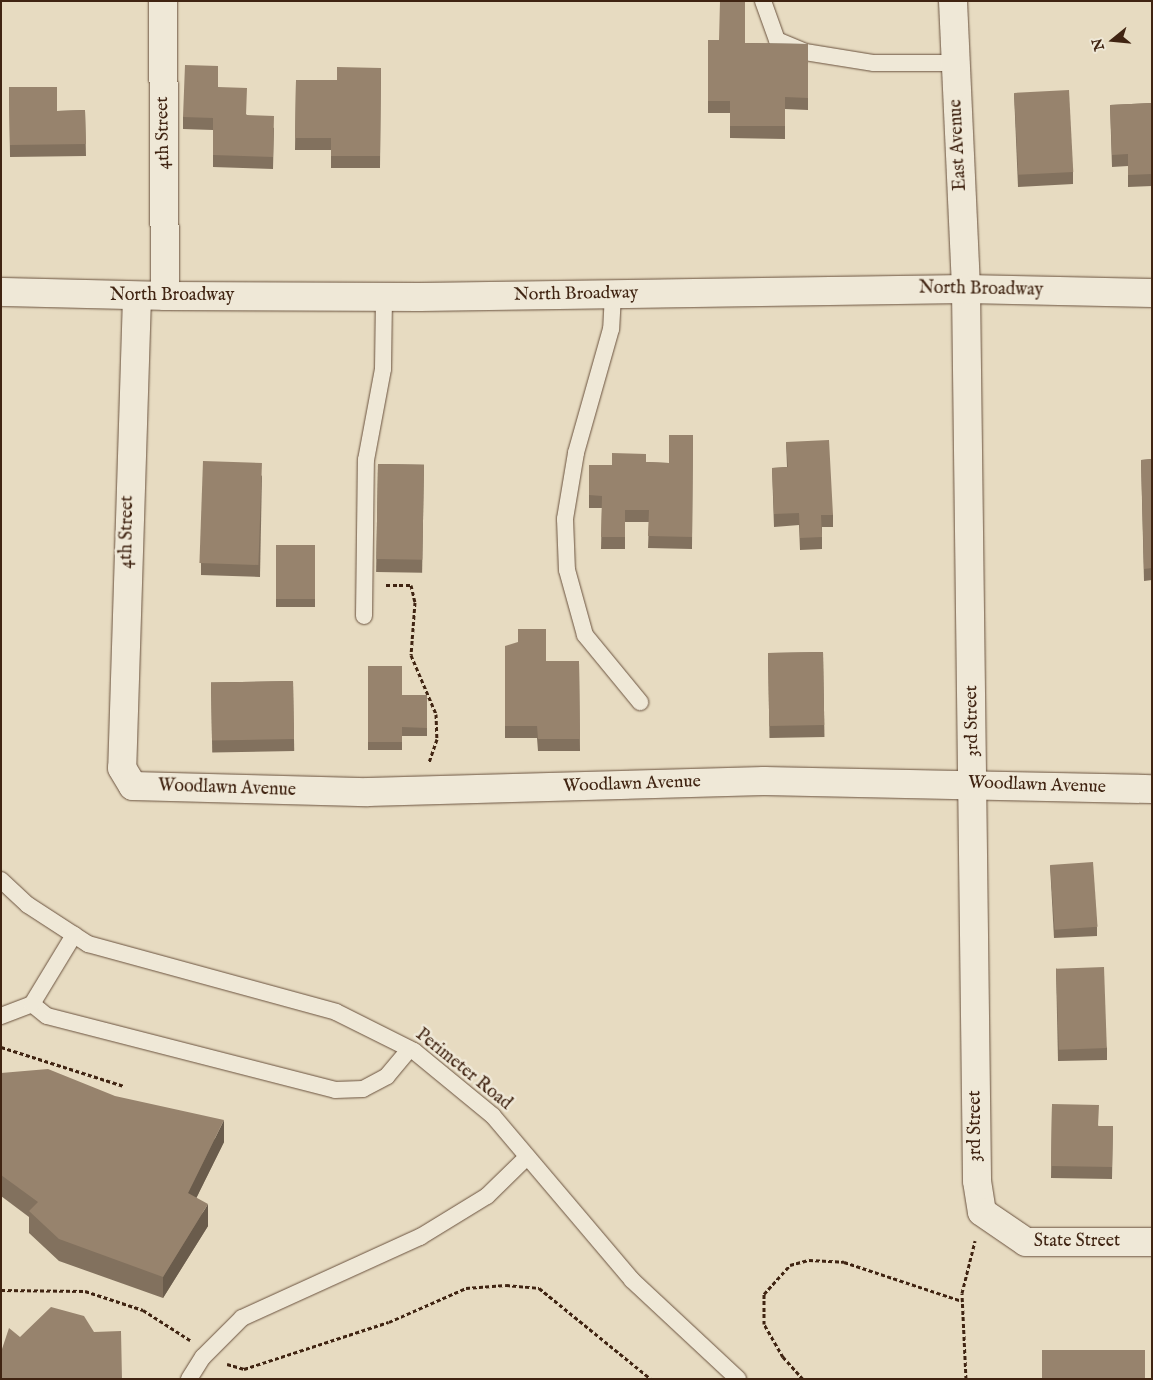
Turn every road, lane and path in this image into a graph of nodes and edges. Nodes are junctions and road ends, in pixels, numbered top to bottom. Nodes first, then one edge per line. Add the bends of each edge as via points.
1 (162, 1) edge
2 (763, 1) edge
3 (953, 1) edge
4 (955, 64) junction
5 (966, 288) junction
6 (1, 292) edge
7 (1152, 293) edge
8 (613, 294) junction
9 (165, 296) junction
10 (137, 297) junction
11 (384, 297) junction
12 (364, 585) junction
13 (364, 616) dead end
14 (640, 702) dead end
15 (122, 768) joint
16 (974, 784) junction
17 (1152, 789) edge
18 (419, 791) junction
19 (1, 880) edge
20 (74, 935) junction
21 (32, 1004) junction
22 (1, 1016) edge
23 (1, 1047) edge
24 (410, 1049) junction
25 (124, 1086) dead end
26 (527, 1157) junction
27 (982, 1212) junction
28 (1152, 1242) edge
29 (1, 1290) edge
30 (962, 1301) junction
31 (208, 1351) junction
32 (189, 1379) edge
33 (651, 1379) edge
34 (738, 1379) edge
35 (803, 1379) edge
36 (966, 1379) edge

1 - 9 street, 4th Street
2 - 4 lane via 777,40 805,52 874,64
3 - 4 street, East Avenue
4 - 5 street, East Avenue
5 - 7 street, North Broadway
5 - 8 street, North Broadway
5 - 16 street, 3rd Street
6 - 10 street, North Broadway
8 - 11 street, North Broadway
8 - 14 lane via 611,329 576,453 565,519 567,570 586,634
9 - 10 street, North Broadway
9 - 11 street, North Broadway
10 - 15 street, 4th Street
11 - 12 lane via 382,369 366,460
12 - 13 lane
12 - 18 path via 410,585 415,602 412,655 436,714 437,739
15 - 18 street, Woodlawn Avenue via 133,786
16 - 17 street, Woodlawn Avenue
16 - 18 street, Woodlawn Avenue via 764,781
16 - 27 street, 3rd Street via 977,1181
19 - 20 lane, Perimeter Road via 28,905
20 - 21 lane
20 - 24 lane, Perimeter Road via 88,944 336,1012
21 - 22 lane
21 - 24 lane via 47,1016 335,1090 363,1089 387,1076
23 - 25 path
24 - 26 lane, Perimeter Road via 493,1116
26 - 31 lane via 486,1196 420,1237 242,1318
26 - 34 lane, Perimeter Road via 632,1280
27 - 28 street, State Street via 1026,1242
27 - 30 path
29 - 31 path via 85,1291 143,1310
30 - 35 path via 844,1262 809,1260 790,1265 764,1294 764,1324 783,1357
30 - 36 path
31 - 32 lane
31 - 33 path via 229,1365 244,1369 389,1322 466,1288 506,1285 539,1288

